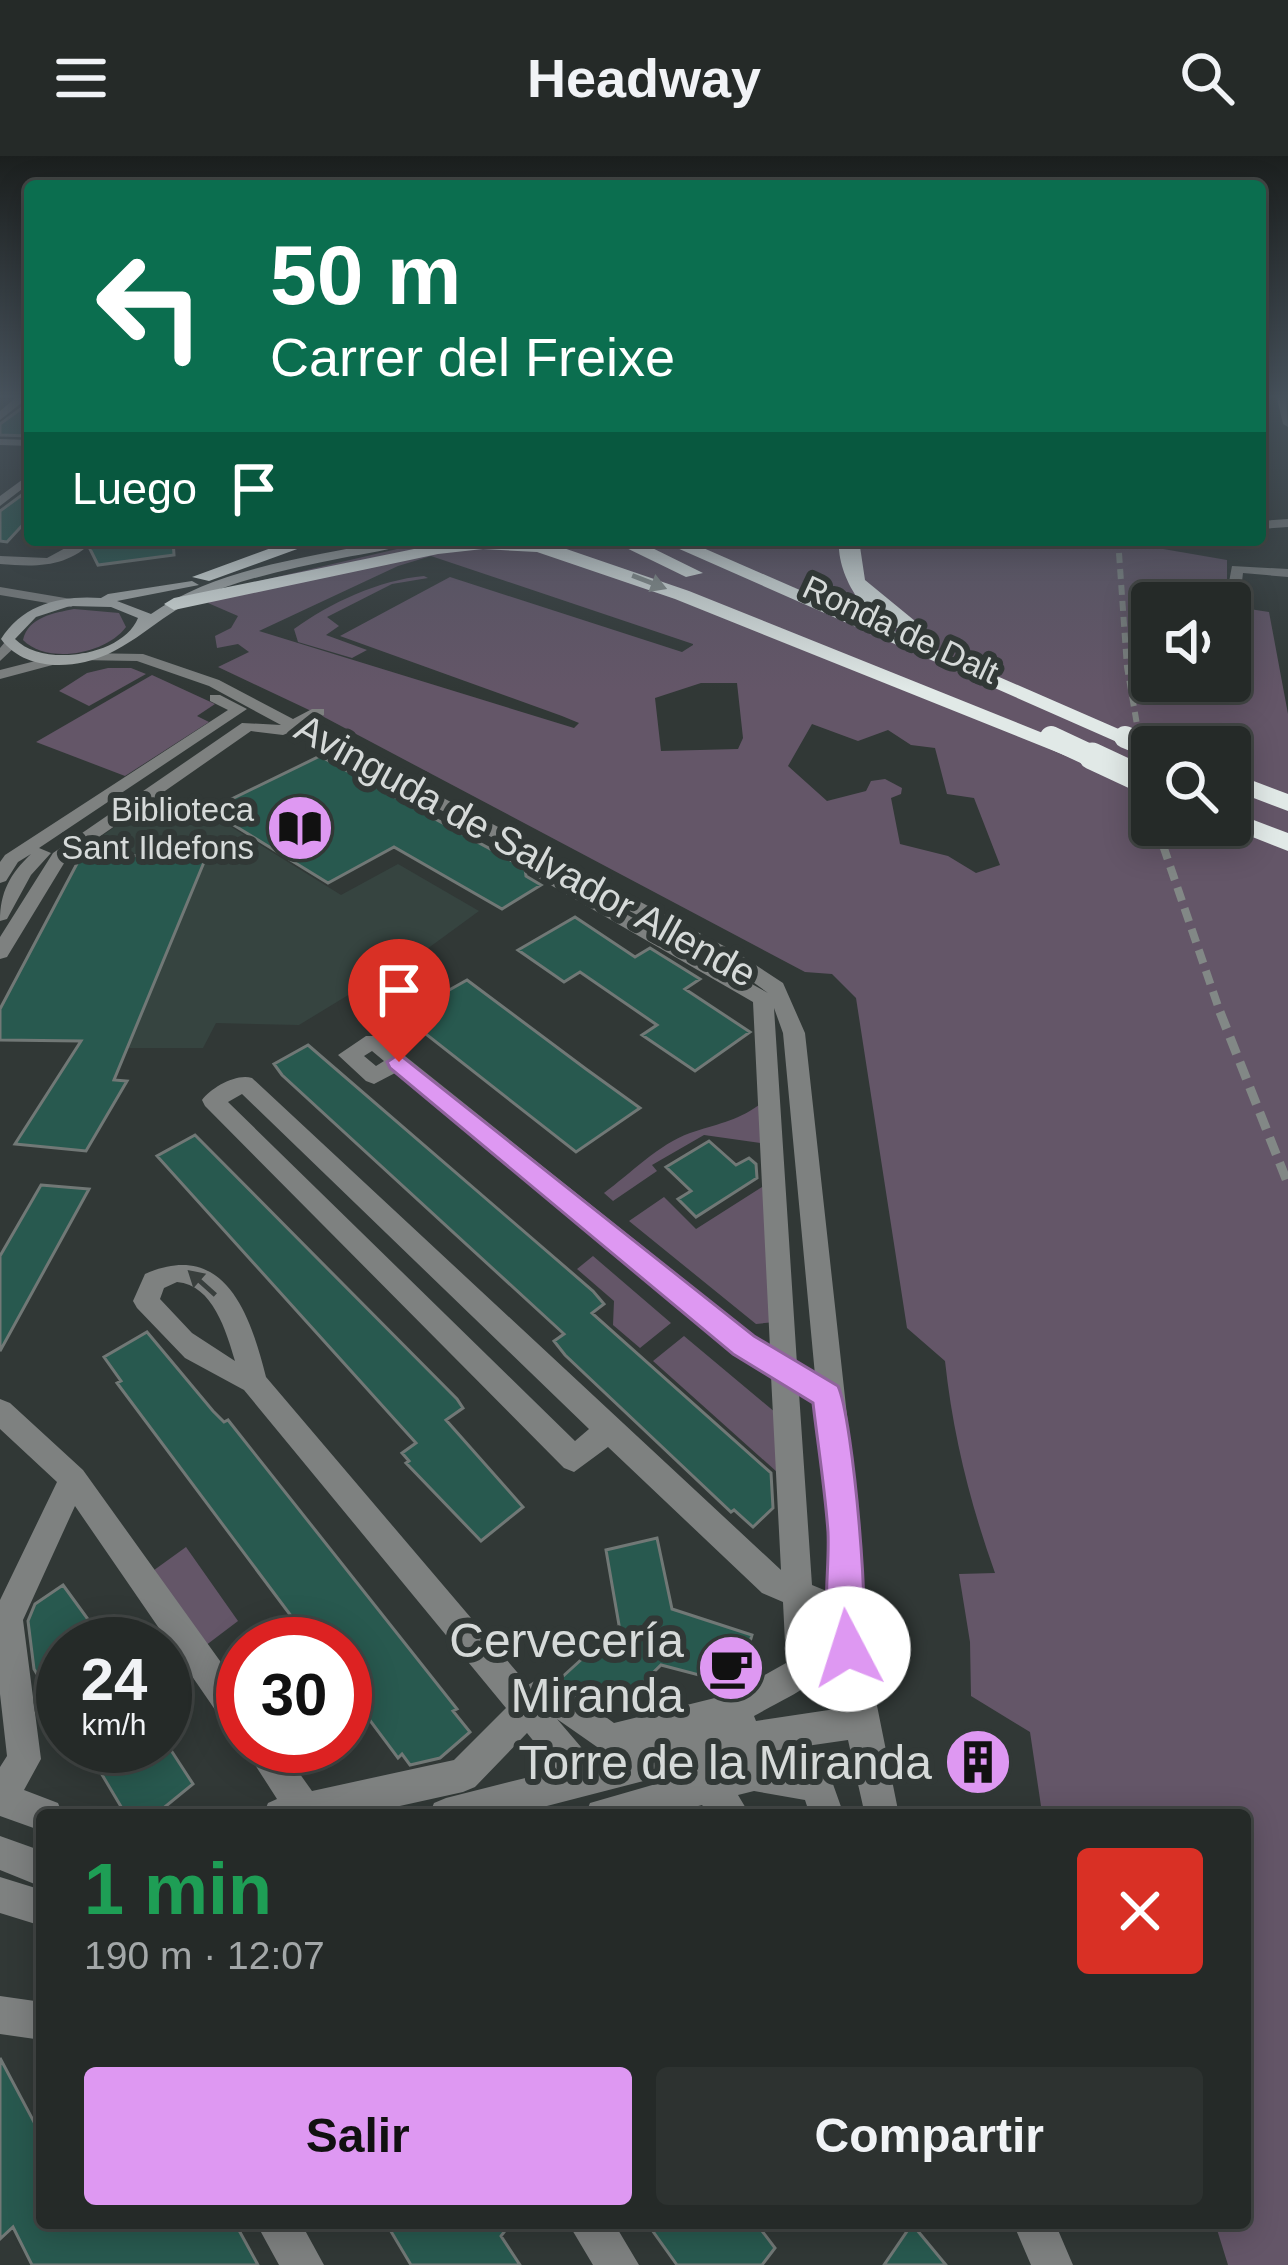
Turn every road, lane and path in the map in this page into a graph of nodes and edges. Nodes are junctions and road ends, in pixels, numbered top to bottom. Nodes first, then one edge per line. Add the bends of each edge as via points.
1 (82, 546) edge
2 (297, 546) edge
3 (354, 546) edge
4 (383, 546) edge
5 (456, 546) edge
6 (539, 546) edge
7 (633, 546) edge
8 (683, 546) edge
9 (849, 546) edge
10 (0, 560) edge
11 (1288, 573) edge
12 (1236, 582) edge
13 (0, 591) edge
14 (179, 595) junction
15 (91, 600) junction
16 (70, 603) junction
17 (141, 629) junction
18 (4, 641) edge
19 (84, 657) junction
20 (55, 660) junction
21 (156, 665) junction
22 (0, 675) edge
23 (1049, 702) junction
24 (262, 706) junction
25 (318, 712) dead end
26 (289, 727) junction
27 (1051, 739) junction
28 (1131, 739) edge
29 (1131, 774) edge
30 (1251, 788) edge
31 (1288, 803) edge
32 (1251, 828) edge
33 (1288, 843) edge
34 (0, 877) edge
35 (0, 915) edge
36 (0, 953) edge
37 (399, 1062) dead end
38 (784, 1368) junction
39 (254, 1382) junction
40 (827, 1396) junction
41 (3, 1413) edge
42 (608, 1430) junction
43 (73, 1479) junction
44 (798, 1595) junction
45 (844, 1613) junction
46 (216, 1683) edge
47 (527, 1710) junction
48 (859, 1722) junction
49 (740, 1724) junction
50 (680, 1756) junction
51 (273, 1773) edge
52 (754, 1774) junction
53 (586, 1779) junction
54 (708, 1787) junction
55 (0, 1799) edge
56 (659, 1808) edge
57 (291, 1809) edge
58 (311, 1809) edge
59 (469, 1809) edge
60 (728, 1809) edge
61 (825, 1809) edge
62 (881, 1809) edge
63 (36, 1812) edge
64 (0, 1853) edge
65 (36, 1867) edge
66 (0, 1895) edge
67 (36, 1906) edge
68 (0, 2014) edge
69 (36, 2020) edge
70 (281, 2229) edge
71 (593, 2229) edge
72 (1037, 2229) edge
73 (303, 2265) edge
74 (618, 2265) edge
75 (1052, 2265) edge

1 - 10 street via 55,563
2 - 14 highway
3 - 14 street
4 - 14 street
14 -> 5 highway
6 -> 27 highway
7 - 27 highway, Ronda de Dalt
8 - 23 highway, Ronda de Dalt
9 - 23 highway via 850,575 869,598
11 - 12 street via 1238,569
13 - 16 street
14 - 15 street
14 - 17 street
15 - 16 street
15 - 17 street via 129,606 145,616
16 - 18 street via 25,618
17 - 19 street via 125,644
17 - 21 street, Avinguda de Salvador Allende
18 - 20 street
19 - 20 street
19 - 21 street, Avinguda de Salvador Allende
20 - 22 street
21 - 24 street, Avinguda de Salvador Allende
21 - 34 street via 239,709 11,859
23 - 28 highway, Ronda de Dalt, bridge
24 - 26 street, Avinguda de Salvador Allende
24 - 35 street via 40,854
25 - 26 street
26 - 36 street via 248,726 59,857
26 - 38 street via 763,999
26 - 40 street, Avinguda de Salvador Allende via 776,988 794,1033
27 - 29 highway, Ronda de Dalt, bridge
30 - 31 highway
32 - 33 highway
37 - 38 street via 743,1345
38 - 40 street
38 - 44 street
39 -> 39 street via 243,1333 200,1276 176,1270 154,1281 146,1301 172,1332 204,1361
39 - 47 street
40 - 45 street, Avinguda de Salvador Allende via 845,1534
41 - 43 street
42 - 42 street via 574,1459 214,1100 244,1083
42 - 44 street via 746,1559
43 - 46 street
43 - 55 street via 7,1619 24,1759
44 - 45 street
44 - 49 street via 802,1671
45 - 48 street, Avinguda de Salvador Allende
47 - 49 street via 546,1690 610,1740
47 - 53 street
47 - 58 street via 463,1775
48 - 49 street
48 - 62 street, Avinguda de Salvador Allende
49 - 50 street
49 - 52 street
50 - 53 street
50 - 54 street
51 - 57 street
52 - 54 street
52 - 61 street via 817,1785
53 - 59 street
54 - 56 street
54 - 60 street
55 - 63 street
64 - 65 street
66 - 67 street
68 - 69 street
70 - 73 street
71 - 74 street
72 - 75 street

